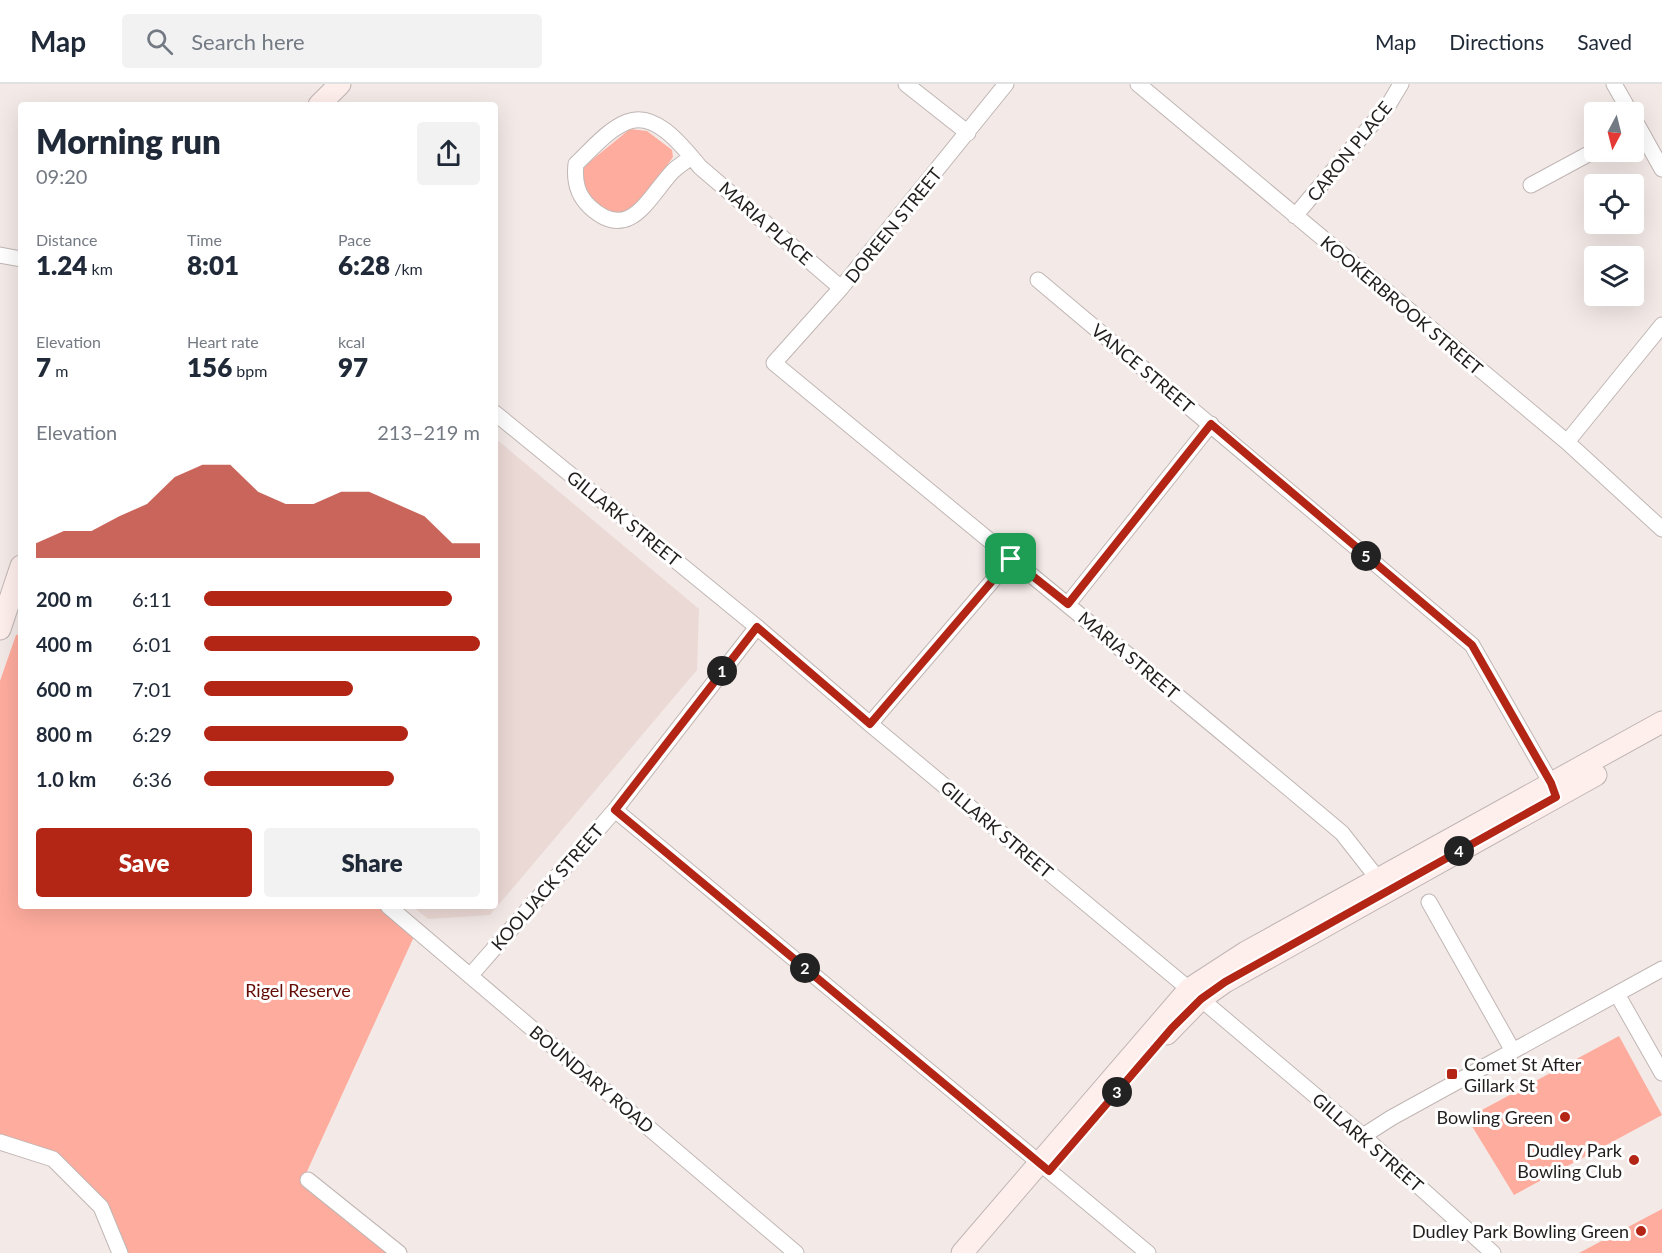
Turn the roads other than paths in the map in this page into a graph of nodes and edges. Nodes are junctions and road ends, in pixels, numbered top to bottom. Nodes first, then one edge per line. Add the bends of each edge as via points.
1 (340, 84) edge
2 (906, 84) edge
3 (1006, 84) edge
4 (1138, 84) edge
5 (1401, 84) edge
6 (1614, 84) edge
7 (322, 102) edge
8 (1624, 102) edge
9 (968, 133) junction
10 (1644, 140) edge
11 (692, 157) junction
12 (1584, 157) edge
13 (1662, 169) edge
14 (1531, 185) dead end
15 (1295, 216) junction
16 (0, 255) edge
17 (18, 258) edge
18 (1038, 280) dead end
19 (841, 288) junction
20 (1662, 325) edge
21 (774, 363) joint
22 (498, 414) edge
23 (1211, 424) junction
24 (1566, 442) junction
25 (1662, 529) edge
26 (1011, 559) junction
27 (18, 586) edge
28 (1068, 604) junction
29 (15, 606) edge
30 (757, 627) junction
31 (0, 629) edge
32 (1662, 722) edge
33 (870, 724) junction
34 (1662, 738) edge
35 (1553, 790) junction
36 (615, 810) junction
37 (1380, 887) junction
38 (1429, 902) dead end
39 (392, 909) edge
40 (1662, 969) edge
41 (470, 976) junction
42 (1195, 994) junction
43 (1617, 994) junction
44 (1513, 1051) junction
45 (1662, 1073) edge
46 (1363, 1136) junction
47 (0, 1142) edge
48 (1043, 1167) junction
49 (309, 1180) dead end
50 (120, 1253) edge
51 (399, 1253) edge
52 (796, 1253) edge
53 (962, 1253) edge
54 (980, 1253) edge
55 (1148, 1253) edge
56 (1492, 1253) edge

1 - 7 street
2 - 9 street
3 - 9 street, DOREEN STREET
4 - 15 street, KOOKERBROOK STREET
5 - 15 street, CARON PLACE via 1389,104
6 - 8 street
9 - 19 street, DOREEN STREET
10 - 13 street
11 - 11 street, MARIA PLACE via 655,124 628,122 576,164 575,182 583,201 598,214 619,220 639,213 673,171
11 - 19 street, MARIA PLACE
12 - 14 street
15 - 24 street, KOOKERBROOK STREET
16 - 17 street
18 - 23 street, VANCE STREET
19 - 21 street, DOREEN STREET
20 - 24 street
21 - 26 street, MARIA STREET
22 - 30 street, GILLARK STREET
23 - 28 street
23 - 35 street, VANCE STREET via 1472,645
24 - 25 street, KOOKERBROOK STREET
26 - 28 street, MARIA STREET
26 - 33 street
27 - 29 street
28 - 37 street, MARIA STREET via 1342,832
29 - 31 street
30 - 33 street, GILLARK STREET
30 - 36 street, KOOLJACK STREET
32 - 35 street
33 - 42 street, GILLARK STREET
34 - 35 street
35 - 37 street
36 - 41 street, KOOLJACK STREET
36 - 48 street
37 - 42 street via 1243,971
38 - 44 street
39 - 41 street, BOUNDARY ROAD
40 - 43 street
41 - 52 street, BOUNDARY ROAD
42 - 46 street, GILLARK STREET
42 - 48 street via 1172,1028
43 - 44 street
43 - 45 street
44 - 46 street
46 - 56 street, GILLARK STREET
47 - 50 street via 53,1159 101,1207
48 - 53 street
48 - 54 street
48 - 55 street
49 - 51 street

